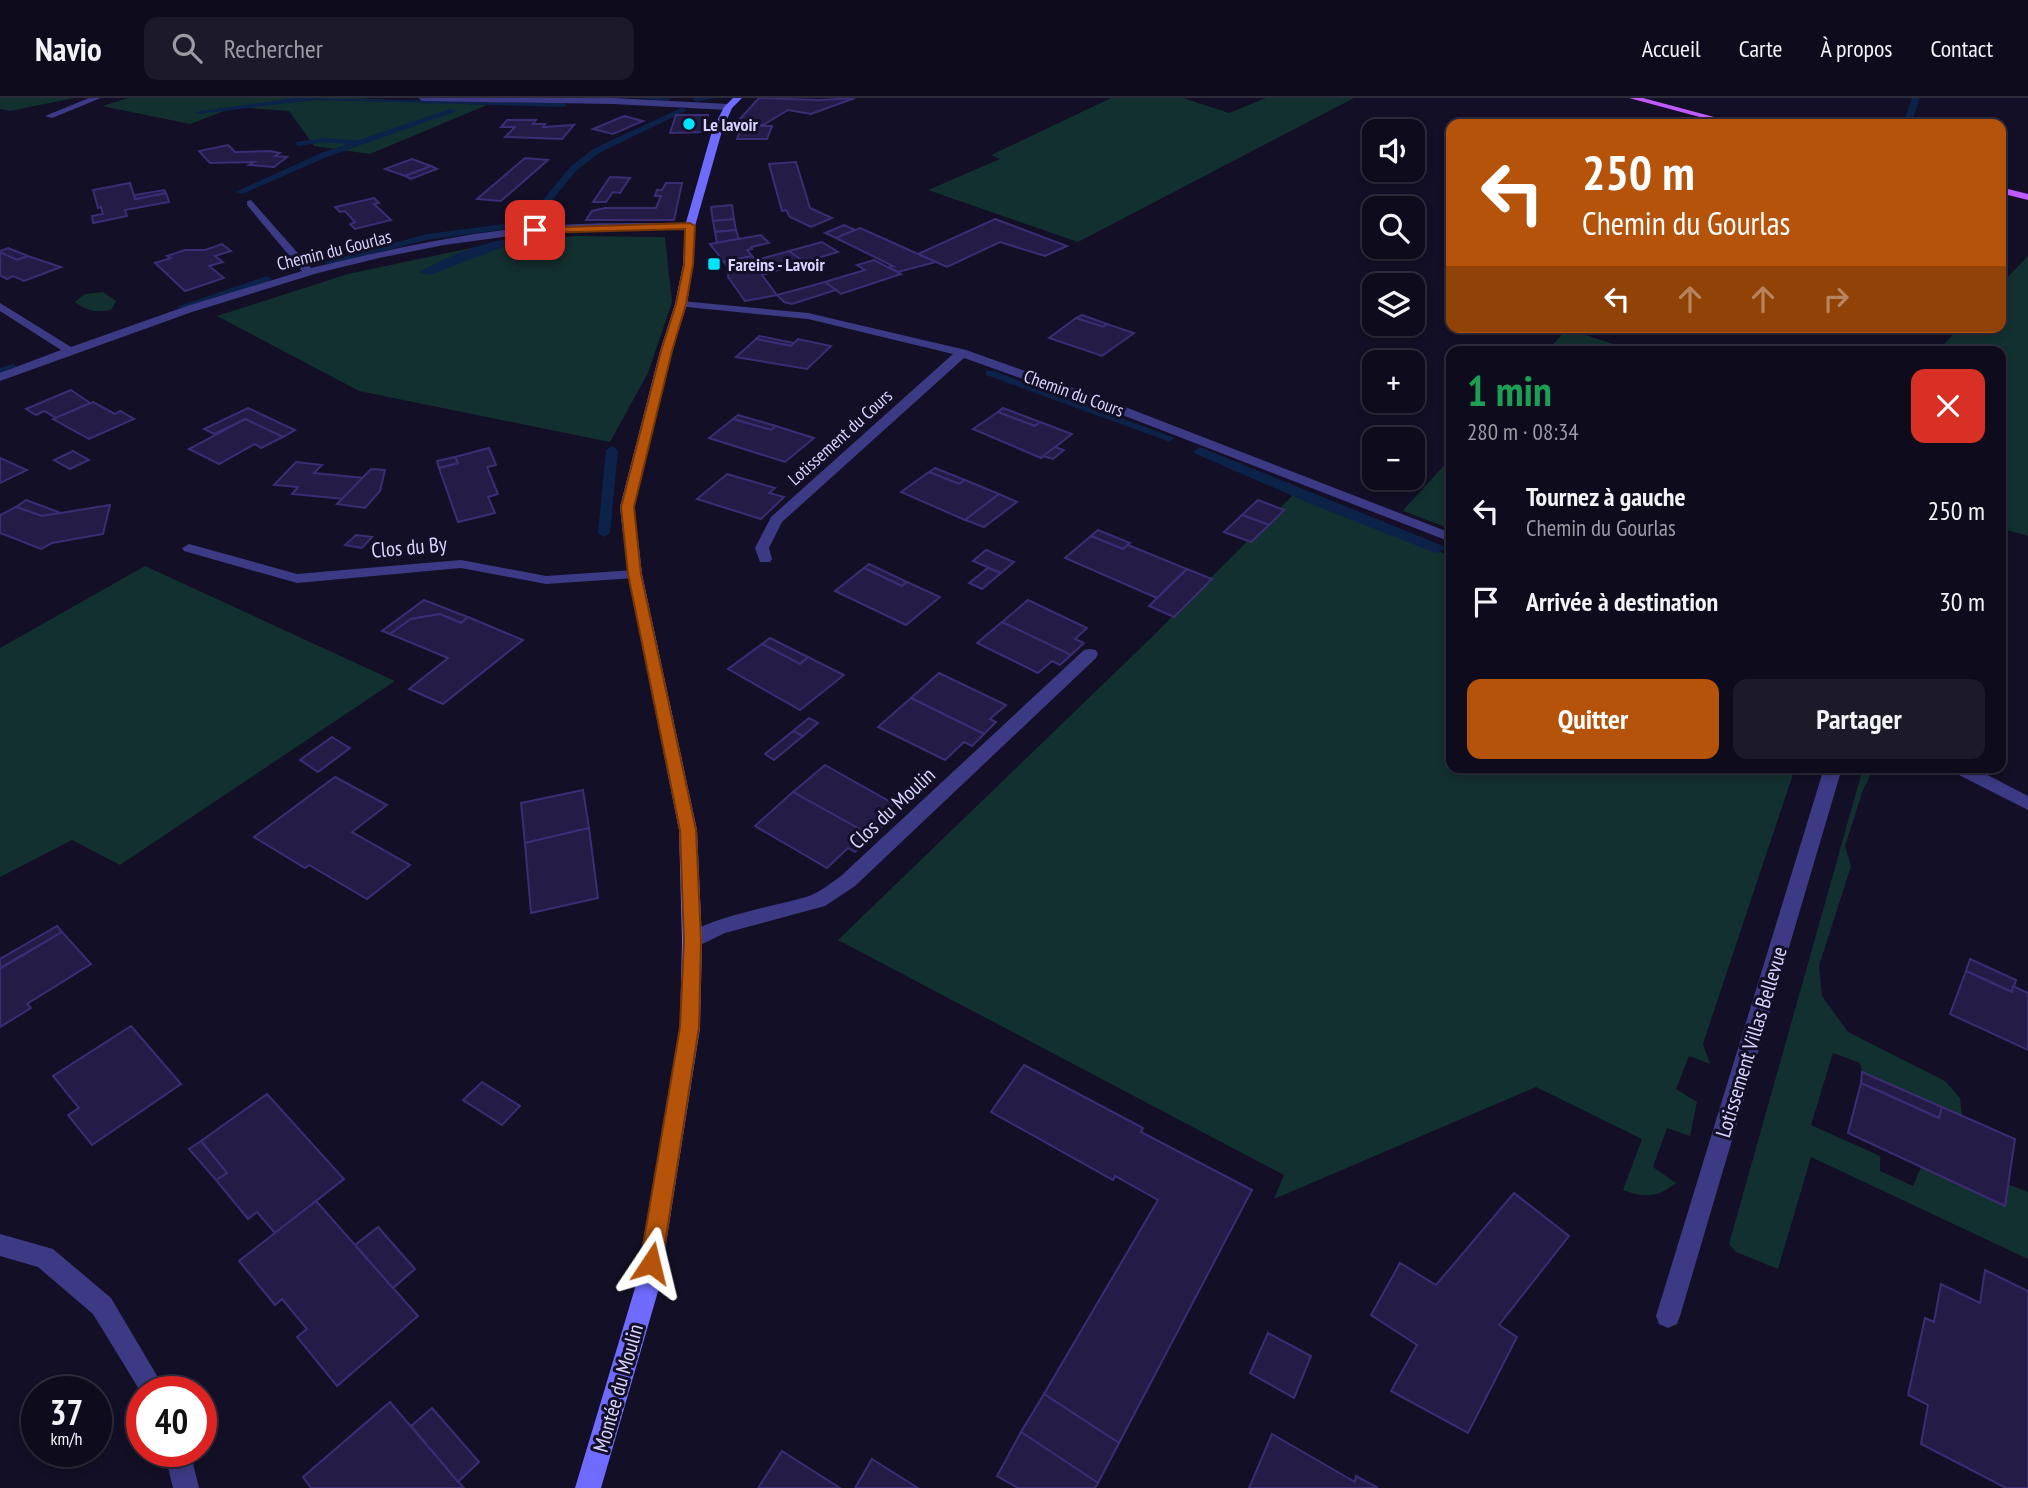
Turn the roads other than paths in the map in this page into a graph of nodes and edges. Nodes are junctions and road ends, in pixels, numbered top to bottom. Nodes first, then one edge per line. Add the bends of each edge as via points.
1 (97, 98) edge
2 (422, 98) edge
3 (738, 98) edge
4 (1633, 98) edge
5 (728, 107) junction
6 (49, 116) dead end
7 (1716, 119) edge
8 (2006, 192) edge
9 (2028, 197) edge
10 (251, 203) dead end
11 (690, 226) junction
12 (308, 272) junction
13 (681, 304) junction
14 (0, 306) edge
15 (70, 351) junction
16 (962, 354) junction
17 (0, 377) edge
18 (1446, 536) edge
19 (190, 548) dead end
20 (765, 559) dead end
21 (635, 574) junction
22 (1090, 654) dead end
23 (1831, 773) edge
24 (1969, 773) edge
25 (2028, 804) edge
26 (692, 941) junction
27 (0, 1245) edge
28 (1668, 1316) dead end
29 (145, 1376) edge
30 (181, 1467) edge
31 (186, 1488) edge
32 (588, 1488) edge

1 - 6 street
2 - 5 street
3 - 5 street, Montée du Moulin
4 - 7 main road
5 - 11 street, Montée du Moulin
8 - 9 main road
10 - 12 street
11 - 12 street, Chemin du Gourlas via 510,232
11 - 13 street, Montée du Moulin
12 - 15 street, Chemin du Gourlas
13 - 16 street, Chemin du Cours via 808,316
13 - 21 street, Montée du Moulin via 627,507
14 - 15 street
15 - 17 street, Chemin du Gourlas
16 - 18 street, Chemin du Cours via 1103,403
16 - 20 street, Lotissement du Cours via 776,520 762,548
19 - 21 street, Clos du By via 297,579 461,564 546,580
21 - 26 street, Montée du Moulin via 688,830
22 - 26 street, Clos du Moulin via 848,881 818,901 720,927
23 - 28 street, Lotissement Villas Bellevue
24 - 25 street
26 - 32 street, Montée du Moulin via 690,1027 647,1289
27 - 29 street via 45,1256 102,1307
30 - 31 street

